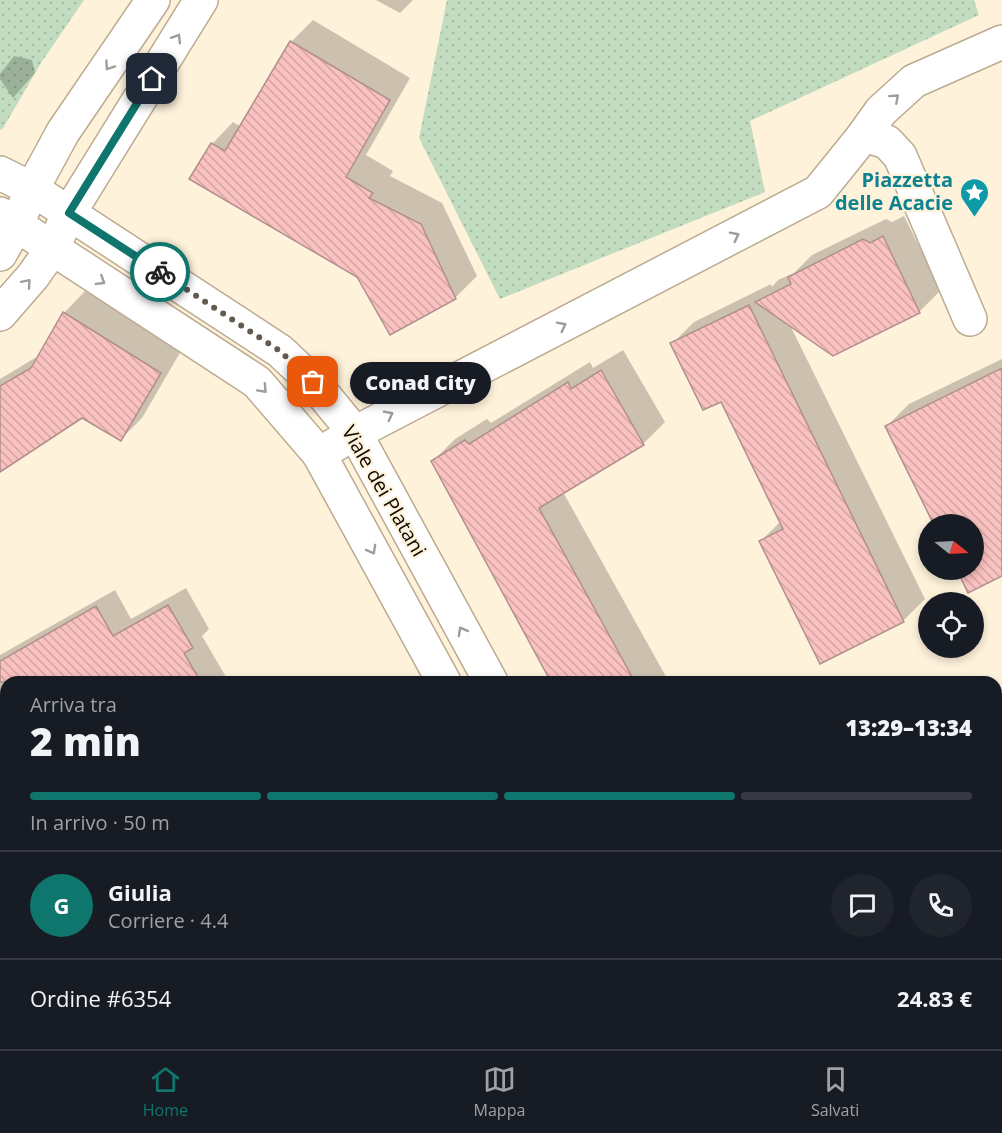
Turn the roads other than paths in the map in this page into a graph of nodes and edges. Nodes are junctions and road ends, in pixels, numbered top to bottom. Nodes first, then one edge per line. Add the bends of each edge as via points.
1 (153, 0) edge
2 (201, 0) edge
3 (1002, 42) edge
4 (864, 135) junction
5 (0, 173) edge
6 (32, 189) junction
7 (69, 213) junction
8 (8, 219) edge
9 (52, 249) junction
10 (0, 254) edge
11 (0, 314) edge
12 (970, 319) dead end
13 (355, 433) junction
14 (319, 454) junction
15 (441, 676) edge
16 (488, 676) edge

1 -> 6 street via 63,132
7 -> 2 street
4 -> 3 street via 881,111 914,81
4 - 12 street via 887,142 900,156
13 -> 4 street via 818,192
5 - 6 street, Viale dei Platani
6 - 7 street, Viale dei Platani
6 - 8 street
7 - 9 street
7 - 13 street, Viale dei Platani via 280,351 313,382
8 - 9 street, Viale dei Platani
8 - 10 street
11 -> 9 street
9 -> 14 street, Viale dei Platani via 257,382
13 - 14 street
16 -> 13 street, Viale dei Platani
14 -> 15 street, Viale dei Platani

